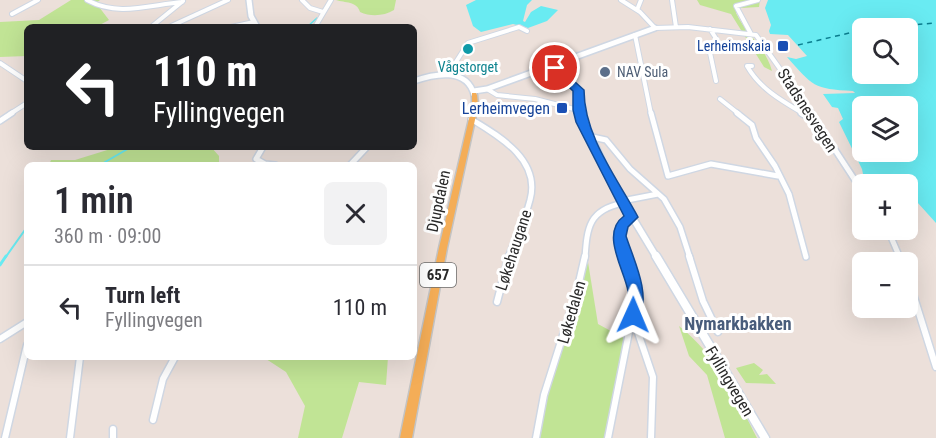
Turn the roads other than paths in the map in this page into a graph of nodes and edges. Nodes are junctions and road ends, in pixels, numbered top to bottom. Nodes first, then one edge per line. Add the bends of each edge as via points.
1 (38, 0) edge
2 (87, 0) edge
3 (228, 0) edge
4 (249, 0) edge
5 (302, 0) edge
6 (331, 0) edge
7 (621, 0) edge
8 (641, 0) edge
9 (672, 0) edge
10 (758, 0) edge
11 (183, 1) edge
12 (637, 10) junction
13 (323, 12) junction
14 (12, 14) dead end
15 (155, 24) edge
16 (176, 24) edge
17 (255, 24) edge
18 (317, 24) edge
19 (676, 27) junction
20 (656, 28) junction
21 (710, 29) junction
22 (527, 31) dead end
23 (751, 34) junction
24 (635, 35) junction
25 (0, 63) edge
26 (552, 65) junction
27 (752, 66) dead end
28 (449, 74) junction
29 (24, 79) edge
30 (417, 80) edge
31 (716, 81) dead end
32 (487, 89) junction
33 (474, 93) junction
34 (720, 99) dead end
35 (24, 105) edge
36 (578, 110) junction
37 (472, 116) junction
38 (0, 121) edge
39 (816, 122) junction
40 (588, 136) junction
41 (260, 150) edge
42 (364, 150) edge
43 (266, 162) edge
44 (353, 162) edge
45 (778, 176) junction
46 (852, 176) edge
47 (658, 194) junction
48 (622, 202) junction
49 (632, 217) junction
50 (806, 257) dead end
51 (496, 302) dead end
52 (918, 310) edge
53 (634, 323) junction
54 (24, 324) edge
55 (718, 332) dead end
56 (1, 338) edge
57 (24, 358) edge
58 (80, 360) edge
59 (173, 360) edge
60 (936, 367) edge
61 (153, 420) dead end
62 (113, 429) dead end
63 (5, 438) edge
64 (70, 438) edge
65 (113, 438) edge
66 (406, 438) edge
67 (536, 438) edge
68 (608, 438) edge
69 (651, 438) edge
70 (765, 438) edge

1 - 14 street
2 - 11 street via 124,10
3 - 16 street
4 - 17 street
5 - 13 street
6 - 13 street
7 - 12 street
8 - 12 street
9 - 19 street
10 - 23 street, Stadsnesvegen via 736,6
11 - 15 street
12 - 20 street
13 - 18 street
19 - 20 street
19 - 21 street
20 - 24 street
21 - 23 street
21 - 31 street via 717,40 709,48
22 - 28 street via 519,27 468,43
23 - 39 street, Stadsnesvegen via 762,42
24 - 26 street
24 - 45 street via 654,130 668,176 711,164
25 - 29 street
26 - 32 street
26 - 36 street, Fyllingvegen via 579,90
27 - 39 street via 747,66 754,79 771,94
28 - 30 street
28 - 33 street via 466,82
32 - 33 street
32 - 36 street via 497,95
33 - 37 main road, Djupdalen / 657
34 - 45 street via 752,125
35 - 38 street
36 - 40 street, Fyllingvegen
37 - 51 street, Løkehaugane via 522,157 530,183 531,198
37 - 66 main road, Djupdalen / 657
39 - 46 street, Stadsnesvegen
40 - 47 street, Fyllingvegen via 606,139 628,167
40 - 48 street, Fyllingvegen
41 - 43 street via 256,159
42 - 44 street
45 - 50 street via 789,194
47 - 48 street
47 - 55 street, Fyllingvegen via 669,206 685,238 699,290
48 - 49 street, Fyllingvegen
48 - 67 street, Løkedalen via 601,210 589,226 583,270 541,404
49 - 53 street via 622,224 620,236 636,294
49 - 70 street, Fyllingvegen
52 - 60 street
53 - 68 street via 630,327
53 - 69 street via 652,377
54 - 56 street
57 - 63 street
58 - 64 street
59 - 61 street via 163,379
62 - 65 street

